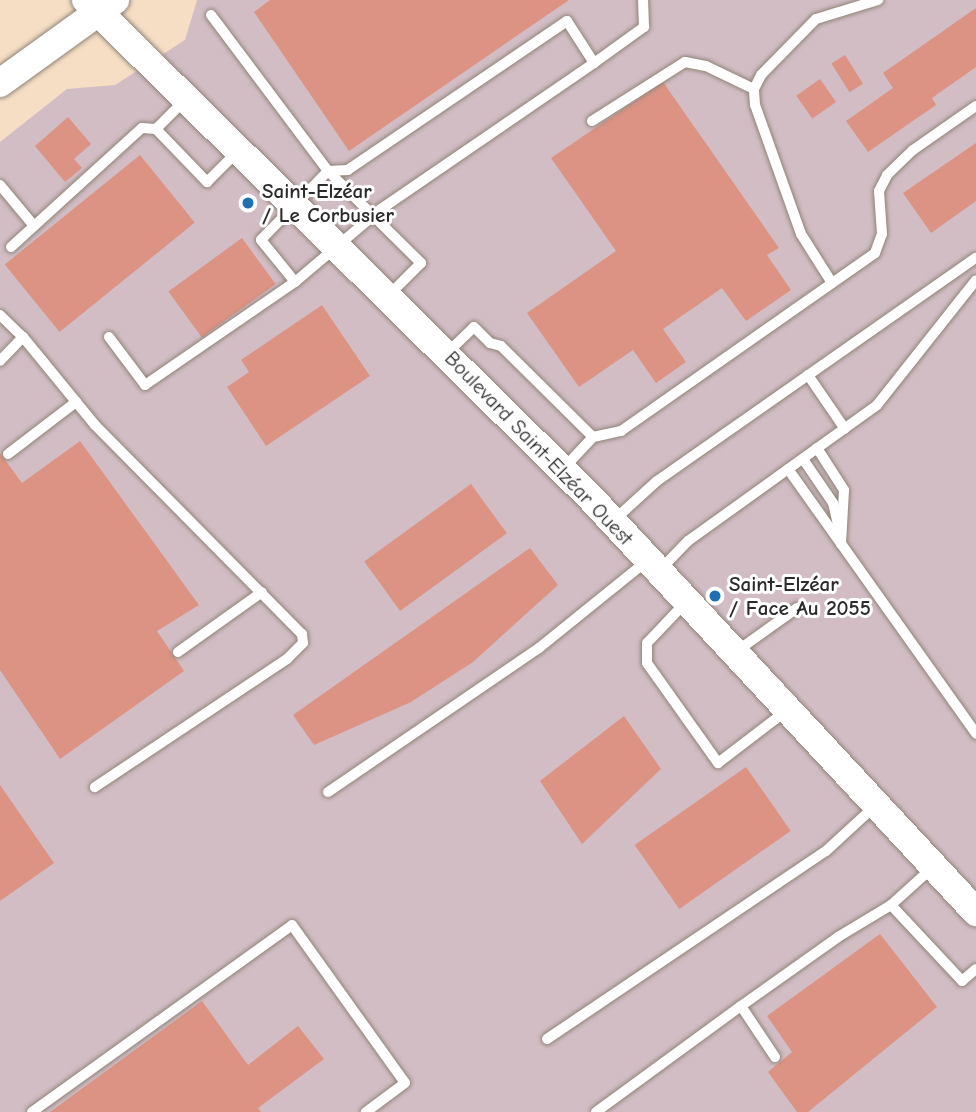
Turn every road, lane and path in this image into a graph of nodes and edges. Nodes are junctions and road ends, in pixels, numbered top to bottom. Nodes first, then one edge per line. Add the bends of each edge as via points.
1 (643, 0) edge
2 (878, 0) edge
3 (100, 4) edge
4 (211, 15) dead end
5 (594, 62) junction
6 (0, 83) edge
7 (754, 89) junction
8 (186, 98) junction
9 (976, 106) edge
10 (592, 121) dead end
11 (156, 129) junction
12 (238, 150) junction
13 (328, 171) junction
14 (0, 185) edge
15 (296, 207) junction
16 (373, 216) junction
17 (34, 226) junction
18 (11, 247) dead end
19 (338, 248) junction
20 (975, 261) edge
21 (976, 280) edge
22 (295, 282) junction
23 (832, 283) junction
24 (388, 296) junction
25 (0, 314) edge
26 (23, 337) junction
27 (109, 337) dead end
28 (447, 353) junction
29 (0, 361) edge
30 (808, 375) junction
31 (76, 402) junction
32 (845, 429) junction
33 (593, 437) junction
34 (817, 448) junction
35 (8, 454) dead end
36 (803, 459) junction
37 (788, 469) junction
38 (562, 470) junction
39 (612, 521) junction
40 (841, 544) junction
41 (653, 565) junction
42 (262, 592) junction
43 (687, 601) junction
44 (797, 608) dead end
45 (178, 652) dead end
46 (736, 652) junction
47 (789, 710) junction
48 (976, 734) edge
49 (95, 787) dead end
50 (328, 792) dead end
51 (876, 805) junction
52 (934, 866) junction
53 (891, 905) junction
54 (976, 912) edge
55 (976, 969) edge
56 (741, 1006) junction
57 (547, 1039) dead end
58 (775, 1057) dead end
59 (32, 1112) edge
60 (366, 1112) edge
61 (596, 1112) edge

1 - 5 lane via 644,27
2 - 7 lane via 816,19 761,75
3 - 6 street
3 - 8 street, Boulevard Saint-Elzéar Ouest
4 - 13 lane
5 - 13 lane via 567,21 348,170
5 - 16 lane
7 - 10 lane via 706,66 685,62
7 - 23 lane via 755,105 802,233
8 - 11 lane
8 - 12 street, Boulevard Saint-Elzéar Ouest
9 - 23 lane via 894,167 879,191 878,248
11 - 12 lane via 207,182
11 - 17 lane via 142,128
12 - 15 street, Boulevard Saint-Elzéar Ouest
13 - 15 lane
13 - 16 lane
14 - 17 lane
15 - 19 street, Boulevard Saint-Elzéar Ouest
15 - 22 lane via 261,240
16 - 19 lane
16 - 24 lane via 421,263
17 - 18 lane
19 - 22 lane
19 - 24 street, Boulevard Saint-Elzéar Ouest
20 - 30 lane
21 - 32 lane via 877,405
22 - 27 lane via 145,385
23 - 33 lane via 621,431
24 - 28 street, Boulevard Saint-Elzéar Ouest
25 - 26 lane
26 - 29 lane
26 - 31 lane
28 - 33 lane via 474,327 490,344 501,346
28 - 38 street, Boulevard Saint-Elzéar Ouest
30 - 32 lane
30 - 39 lane via 657,481
31 - 35 lane
31 - 42 lane
32 - 34 lane
33 - 38 lane
34 - 36 lane
34 - 40 lane via 844,490
36 - 37 lane
36 - 40 lane via 833,503
37 - 40 lane
37 - 41 lane
38 - 39 street, Boulevard Saint-Elzéar Ouest
39 - 41 street, Boulevard Saint-Elzéar Ouest
40 - 48 lane
41 - 43 street, Boulevard Saint-Elzéar Ouest
41 - 50 lane
42 - 45 lane
42 - 49 lane via 298,627 303,643 297,652
43 - 46 street, Boulevard Saint-Elzéar Ouest
43 - 47 lane via 647,643 647,663 718,764
44 - 46 lane
46 - 47 street, Boulevard Saint-Elzéar Ouest
47 - 51 street, Boulevard Saint-Elzéar Ouest
51 - 52 street, Boulevard Saint-Elzéar Ouest
51 - 57 lane via 826,851
52 - 53 lane
52 - 54 street, Boulevard Saint-Elzéar Ouest
53 - 55 lane via 962,981
53 - 56 lane via 838,936
56 - 58 lane
56 - 61 lane
59 - 60 lane via 292,925 405,1083

